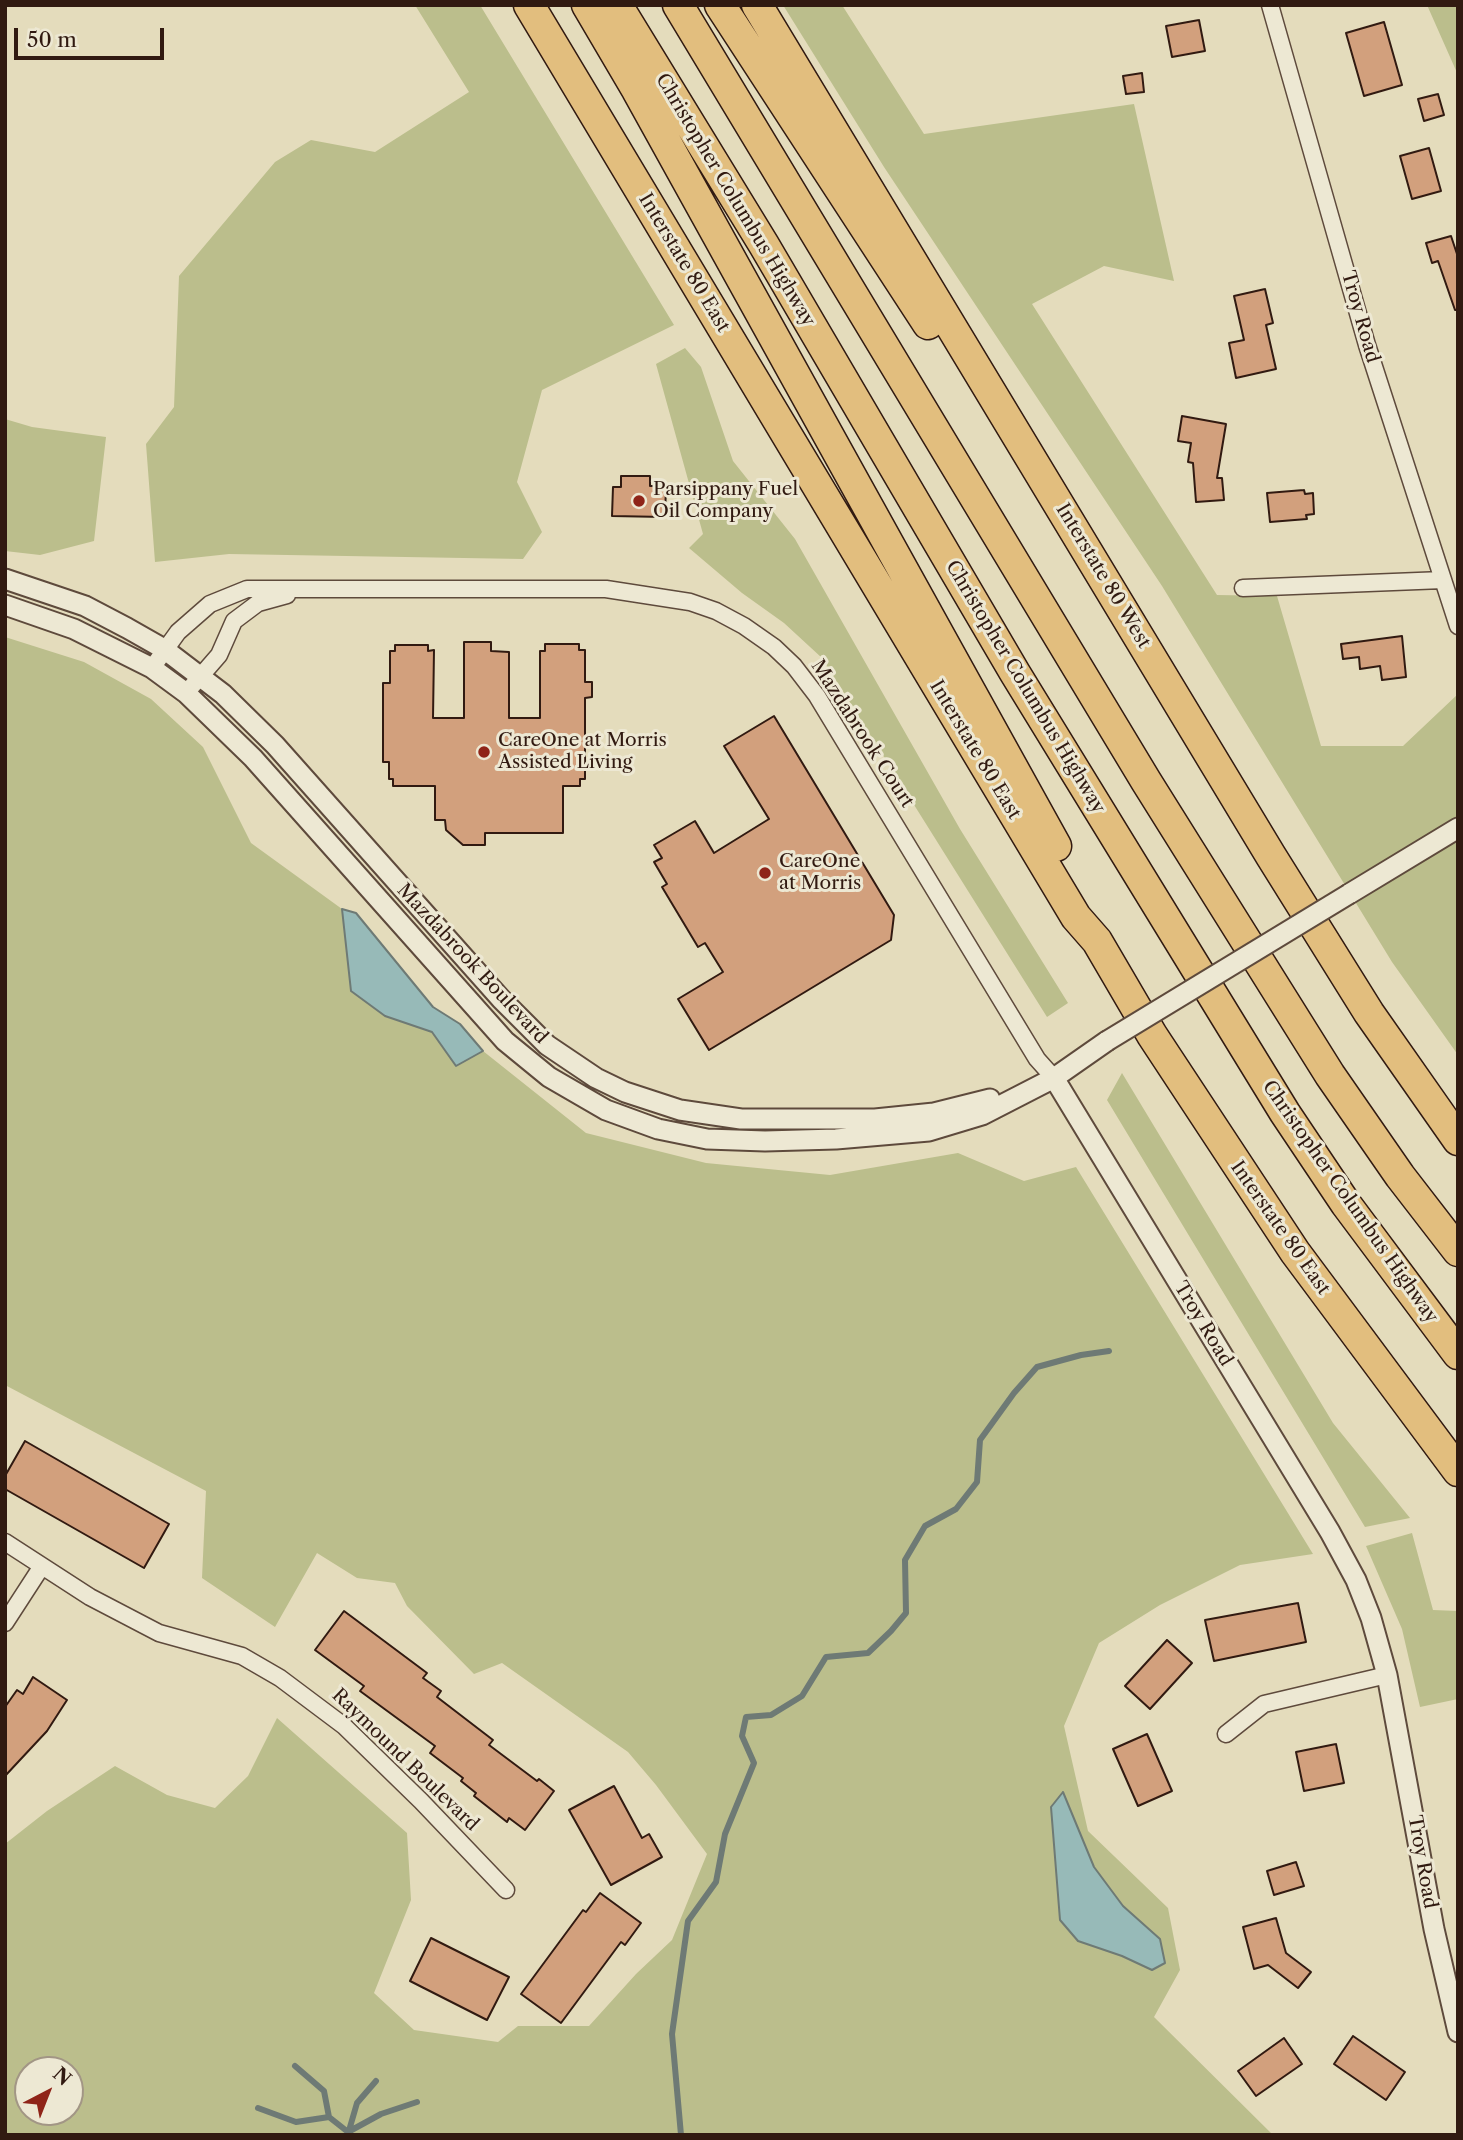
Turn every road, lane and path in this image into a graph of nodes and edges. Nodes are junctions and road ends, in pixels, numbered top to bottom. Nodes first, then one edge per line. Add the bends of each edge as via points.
1 (528, 5) edge
2 (587, 5) edge
3 (617, 5) edge
4 (678, 5) edge
5 (720, 5) edge
6 (757, 5) edge
7 (1270, 5) edge
8 (5, 579) edge
9 (1443, 580) junction
10 (1243, 588) dead end
11 (305, 590) junction
12 (5, 605) edge
13 (1458, 626) edge
14 (1144, 643) junction
15 (164, 649) junction
16 (152, 668) junction
17 (201, 676) junction
18 (186, 693) junction
19 (1458, 828) edge
20 (1097, 941) junction
21 (1054, 1078) junction
22 (1458, 1140) edge
23 (1458, 1251) edge
24 (1458, 1354) edge
25 (1458, 1471) edge
26 (5, 1542) edge
27 (42, 1566) junction
28 (5, 1623) edge
29 (1387, 1675) junction
30 (1226, 1734) dead end
31 (506, 1890) dead end
32 (1458, 2032) edge

1 - 20 highway, Interstate 80 East via 1076,917
2 - 20 highway via 1090,908
3 - 24 highway, Christopher Columbus Highway via 1022,685 1285,1113 1346,1204
4 - 23 highway via 1153,793 1330,1075
5 - 14 highway via 1008,448
6 - 14 highway, Interstate 80 West
7 - 9 street, Troy Road via 1367,345
8 - 15 street, Mazdabrook Boulevard via 85,607
9 - 10 street
9 - 13 street, Troy Road
11 - 15 street, Mazdabrook Court via 247,589 210,604
11 - 17 street, Mazdabrook Court via 258,603 234,621 219,655
11 - 21 street, Mazdabrook Court via 606,589 690,602 744,626 794,666 817,696 1037,1059
12 - 16 street, Mazdabrook Boulevard via 74,629
14 - 22 highway, Interstate 80 West via 1369,1013
15 - 16 street, Mazdabrook Court
15 - 17 street, Mazdabrook Boulevard
16 - 18 street, Mazdabrook Boulevard
17 - 18 street, Mazdabrook Court
17 - 21 street, Mazdabrook Boulevard via 275,745 547,1045 570,1063 625,1092 680,1110 741,1119 875,1119 934,1113
18 - 21 street, Mazdabrook Boulevard via 253,758 505,1041 550,1077 606,1110 658,1129 707,1139 890,1136 929,1131 982,1115
19 - 21 street, bridge via 1107,1041
20 - 25 highway, Interstate 80 East via 1160,1047 1295,1252
21 - 29 street, Troy Road via 1330,1532 1371,1618
26 - 27 street, Raymound Boulevard
27 - 28 street
27 - 31 street, Raymound Boulevard via 159,1633 242,1656 289,1683 344,1726
29 - 30 street via 1264,1704
29 - 32 street, Troy Road

